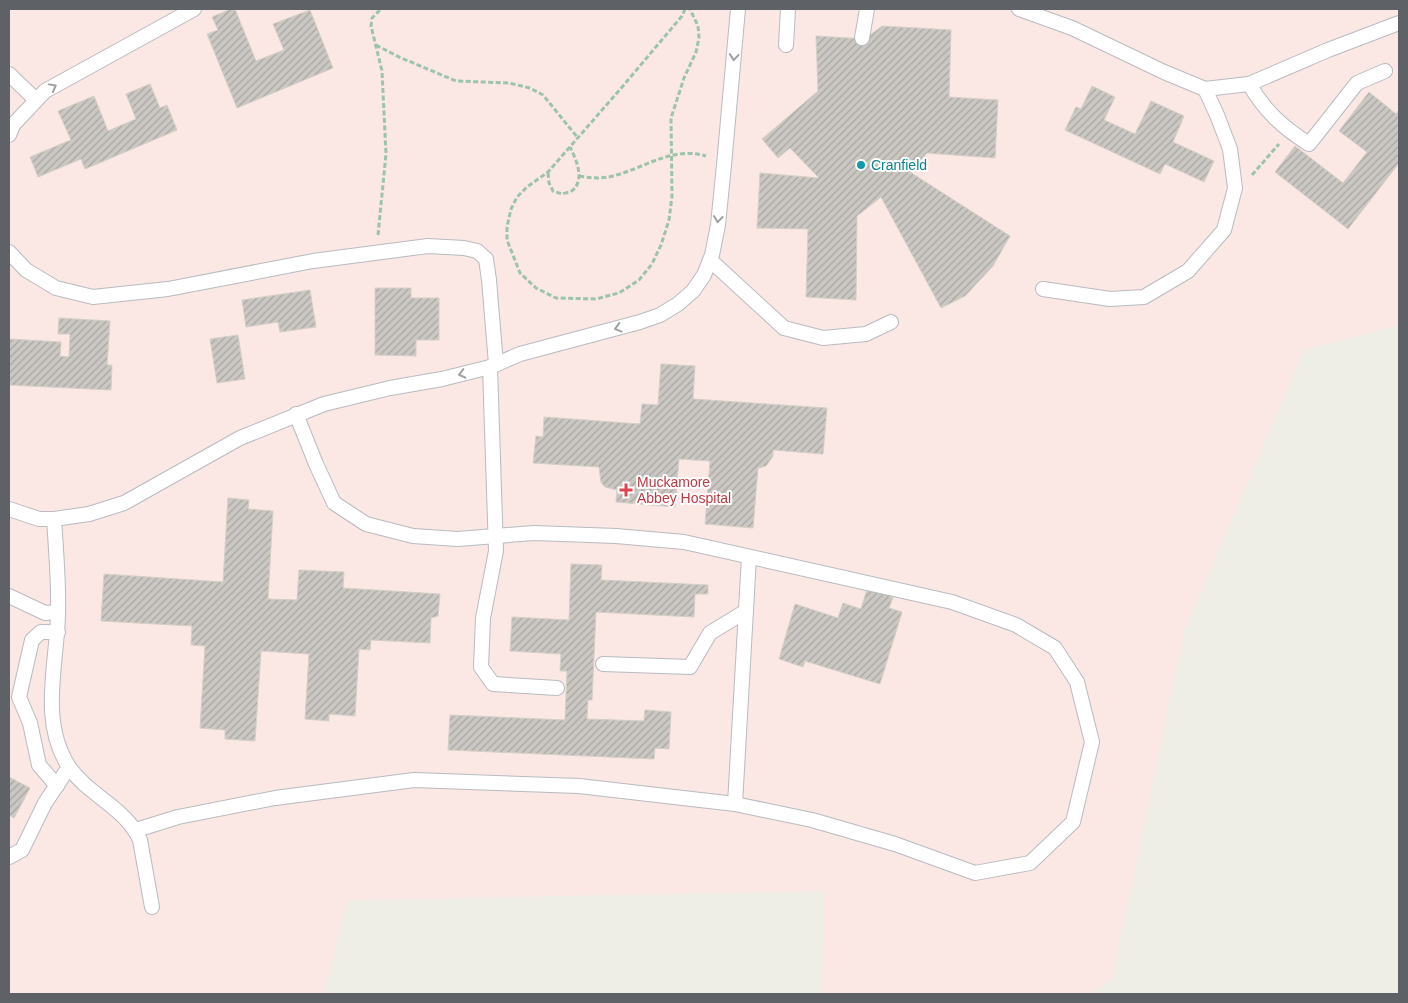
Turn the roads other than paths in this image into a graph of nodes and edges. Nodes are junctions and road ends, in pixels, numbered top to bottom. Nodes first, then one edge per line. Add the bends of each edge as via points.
1 (194, 9) edge
2 (738, 9) edge
3 (788, 9) edge
4 (866, 9) edge
5 (1019, 9) edge
6 (1399, 23) edge
7 (862, 38) dead end
8 (786, 45) dead end
9 (1385, 71) dead end
10 (9, 74) edge
11 (1249, 84) junction
12 (1205, 89) junction
13 (36, 100) junction
14 (9, 135) edge
15 (9, 252) edge
16 (710, 260) junction
17 (1043, 289) dead end
18 (891, 322) dead end
19 (493, 365) junction
20 (296, 414) junction
21 (9, 509) edge
22 (54, 519) junction
23 (495, 536) junction
24 (750, 556) junction
25 (9, 596) edge
26 (746, 611) junction
27 (58, 612) junction
28 (58, 632) junction
29 (603, 664) dead end
30 (557, 688) dead end
31 (14, 698) edge
32 (69, 767) junction
33 (57, 786) junction
34 (735, 804) junction
35 (136, 830) junction
36 (9, 857) edge
37 (152, 907) dead end

13 -> 1 lane via 44,91
2 -> 16 lane via 718,225
3 - 8 lane
4 - 7 lane
5 - 12 lane via 1072,28
6 - 11 lane
9 - 11 lane via 1357,83 1309,144 1289,132 1261,104
10 - 13 lane
11 - 12 lane
12 - 17 lane via 1230,149 1236,188 1224,230 1188,271 1144,297 1110,299
13 - 14 lane via 13,125
15 - 19 lane via 26,270 56,288 93,297 168,289 313,261 428,246 477,251 486,259 489,280
16 - 18 lane via 784,328 823,338 866,334
16 -> 19 lane via 693,291 660,314 520,354
19 -> 20 lane via 324,404
19 - 23 lane
20 - 22 lane via 240,438 124,503 89,514
20 - 23 lane via 334,503 366,524 413,536 458,539
21 - 22 lane via 39,519
22 - 27 lane
23 - 24 lane via 534,533 616,536 684,542
23 - 30 lane via 496,551 483,618 481,667 493,684
24 - 26 lane
24 - 34 lane via 952,602 1016,625 1055,648 1060,655 1077,682 1092,742 1073,822 1030,863 975,873 895,844 812,820
25 - 27 lane via 45,612
26 - 29 lane via 710,633 690,667
26 - 34 lane
27 - 28 lane
28 - 31 lane via 41,632 32,640
28 - 32 lane via 52,724
31 - 33 lane via 30,724 39,765
32 - 33 lane
32 - 35 lane via 85,786
33 - 36 lane via 22,850
34 - 35 lane via 579,786 414,780 275,798 178,817
35 - 37 lane

